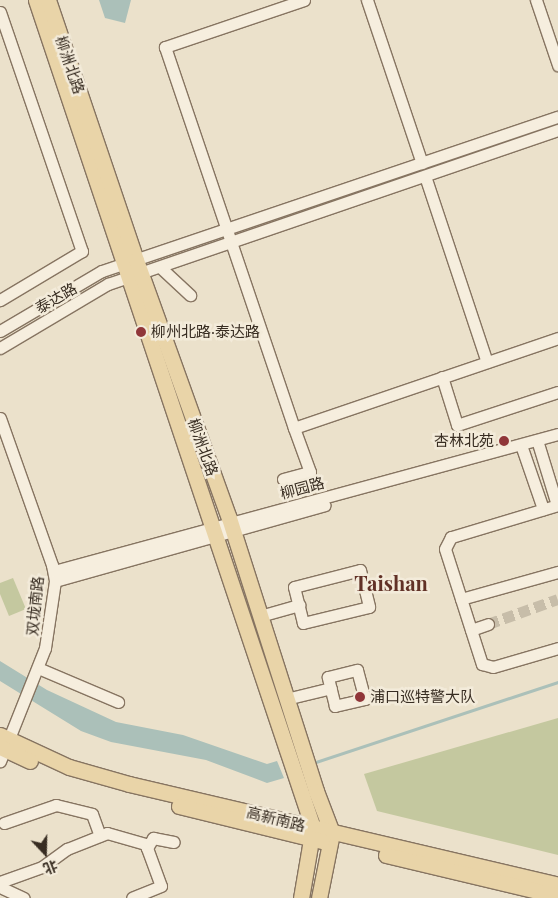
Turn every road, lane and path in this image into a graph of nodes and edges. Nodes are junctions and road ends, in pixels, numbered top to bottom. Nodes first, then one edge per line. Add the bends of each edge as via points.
1 (36, 0) edge
2 (48, 0) edge
3 (304, 0) edge
4 (367, 0) edge
5 (536, 0) edge
6 (0, 12) edge
7 (558, 65) edge
8 (558, 117) edge
9 (558, 130) edge
10 (421, 163) junction
11 (425, 176) junction
12 (225, 230) junction
13 (230, 244) junction
14 (130, 262) junction
15 (161, 268) junction
16 (135, 277) junction
17 (190, 295) dead end
18 (0, 300) edge
19 (0, 331) edge
20 (558, 338) edge
21 (0, 348) edge
22 (487, 362) junction
23 (442, 377) junction
24 (558, 392) edge
25 (0, 418) edge
26 (294, 428) junction
27 (558, 434) edge
28 (558, 442) edge
29 (538, 444) junction
30 (522, 448) junction
31 (282, 480) dead end
32 (558, 505) edge
33 (543, 509) junction
34 (232, 526) junction
35 (216, 531) junction
36 (558, 572) edge
37 (54, 576) junction
38 (461, 599) junction
39 (299, 605) junction
40 (260, 616) junction
41 (488, 624) tunnel mouth
42 (470, 630) junction
43 (558, 648) edge
44 (37, 671) junction
45 (331, 688) dead end
46 (286, 699) junction
47 (118, 702) dead end
48 (292, 740) junction
49 (3, 746) edge
50 (309, 793) junction
51 (4, 823) dead end
52 (312, 833) junction
53 (100, 836) junction
54 (331, 838) junction
55 (174, 842) dead end
56 (147, 848) junction
57 (0, 882) edge
58 (558, 885) edge
59 (0, 887) edge
60 (558, 896) edge
61 (24, 898) edge
62 (132, 898) edge
63 (300, 898) edge
64 (319, 898) edge

1 - 14 main road, 柳洲北路
2 - 14 main road, 柳洲北路
3 - 12 street via 165,47
4 - 10 street
5 - 7 street
6 - 18 street via 82,251
8 - 10 street, 泰达路
9 - 11 street, 泰达路
10 - 11 street
10 - 11 street
10 - 12 street, 泰达路
11 - 13 street, 泰达路
11 - 22 street
12 - 13 street
12 - 14 street, 泰达路
13 - 15 street, 泰达路
13 - 26 street
14 - 16 main road, 柳洲北路
14 - 19 street, 泰达路 via 102,272
15 - 16 street, 泰达路
15 - 17 street
16 - 21 street, 泰达路 via 108,284
16 - 34 main road, 柳洲北路
16 - 35 main road, 柳洲北路
20 - 22 street
22 - 23 street
23 - 24 street via 457,425
23 - 26 street
25 - 37 street, 双垅南路
26 - 31 street via 310,472
27 - 29 street, 柳园路
28 - 29 street, 柳园路
29 - 30 street, 柳园路
29 - 32 street
30 - 33 street
30 - 34 street, 柳园路
32 - 33 street
33 - 38 street via 451,537 446,542
34 - 35 street, 柳园路
34 - 40 main road, 柳洲北路
35 - 37 street, 柳园路
35 - 48 main road, 柳洲北路
36 - 38 street
37 - 44 street, 双垅南路 via 51,621
38 - 42 street
39 - 39 street via 303,623 369,607 360,570 294,587
39 - 40 street
40 - 46 main road, 柳洲北路
41 - 42 street
42 - 43 street via 480,659 487,667
44 - 47 street
44 - 49 street, 双垅南路
45 - 46 street
46 - 48 main road, 柳洲北路
48 - 50 main road, 柳洲北路
49 - 52 main road, 高新南路
50 - 52 main road, 柳洲北路
50 - 54 main road, 柳洲北路
51 - 53 street via 56,805 92,814
52 - 54 main road, 高新南路
52 - 63 main road, 柳洲北路
53 - 56 street via 107,833 145,844
53 - 57 street via 67,849 42,867
54 - 58 main road, 高新南路
54 - 60 main road, 高新南路
54 - 64 main road
55 - 56 street via 153,838
56 - 62 street via 161,886
59 - 61 street

